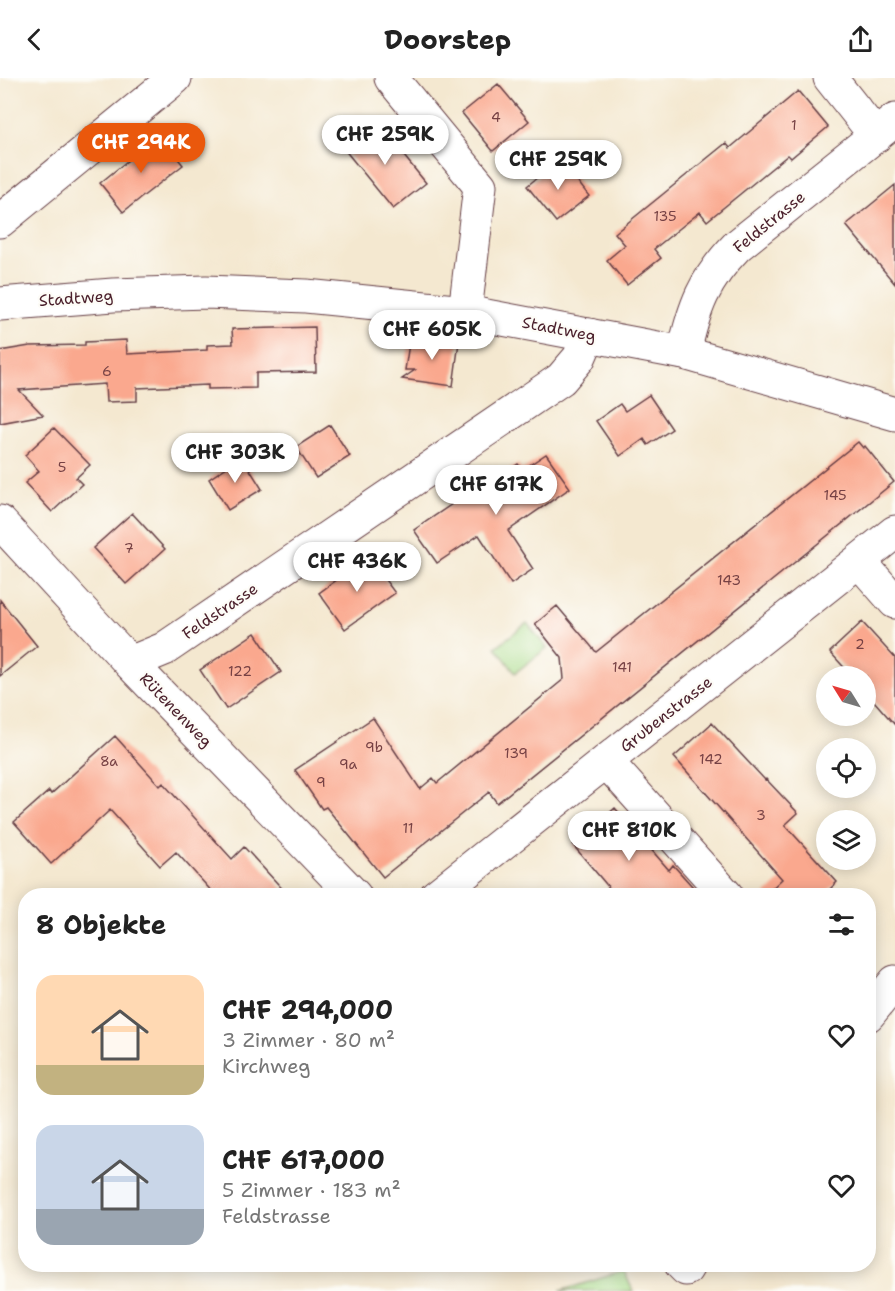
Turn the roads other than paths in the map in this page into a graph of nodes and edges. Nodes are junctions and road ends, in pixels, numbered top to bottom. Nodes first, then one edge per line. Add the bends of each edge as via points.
1 (175, 78) edge
2 (391, 78) edge
3 (830, 78) edge
4 (886, 128) edge
5 (0, 221) edge
6 (0, 304) edge
7 (465, 312) junction
8 (589, 335) junction
9 (684, 353) junction
10 (895, 414) edge
11 (0, 522) edge
12 (895, 532) edge
13 (859, 561) junction
14 (895, 602) edge
15 (130, 663) junction
16 (606, 761) junction
17 (347, 888) edge
18 (446, 888) edge
19 (720, 888) edge
20 (895, 982) edge
21 (876, 1005) edge

1 - 5 street
2 - 7 street via 480,186
3 - 4 street
4 - 9 street, Feldstrasse via 724,260 706,284 692,317
6 - 7 street, Stadtweg via 206,292 306,296
7 - 8 street, Stadtweg
8 - 9 street, Stadtweg
8 - 15 street, Feldstrasse via 579,358 561,379 164,649
9 - 10 street, Stadtweg
11 - 15 street, Rütenenweg
12 - 13 street, Grubenstrasse
13 - 14 street
13 - 16 street, Grubenstrasse
15 - 17 street, Rütenenweg
16 - 18 street, Grubenstrasse
16 - 19 street
20 - 21 street

